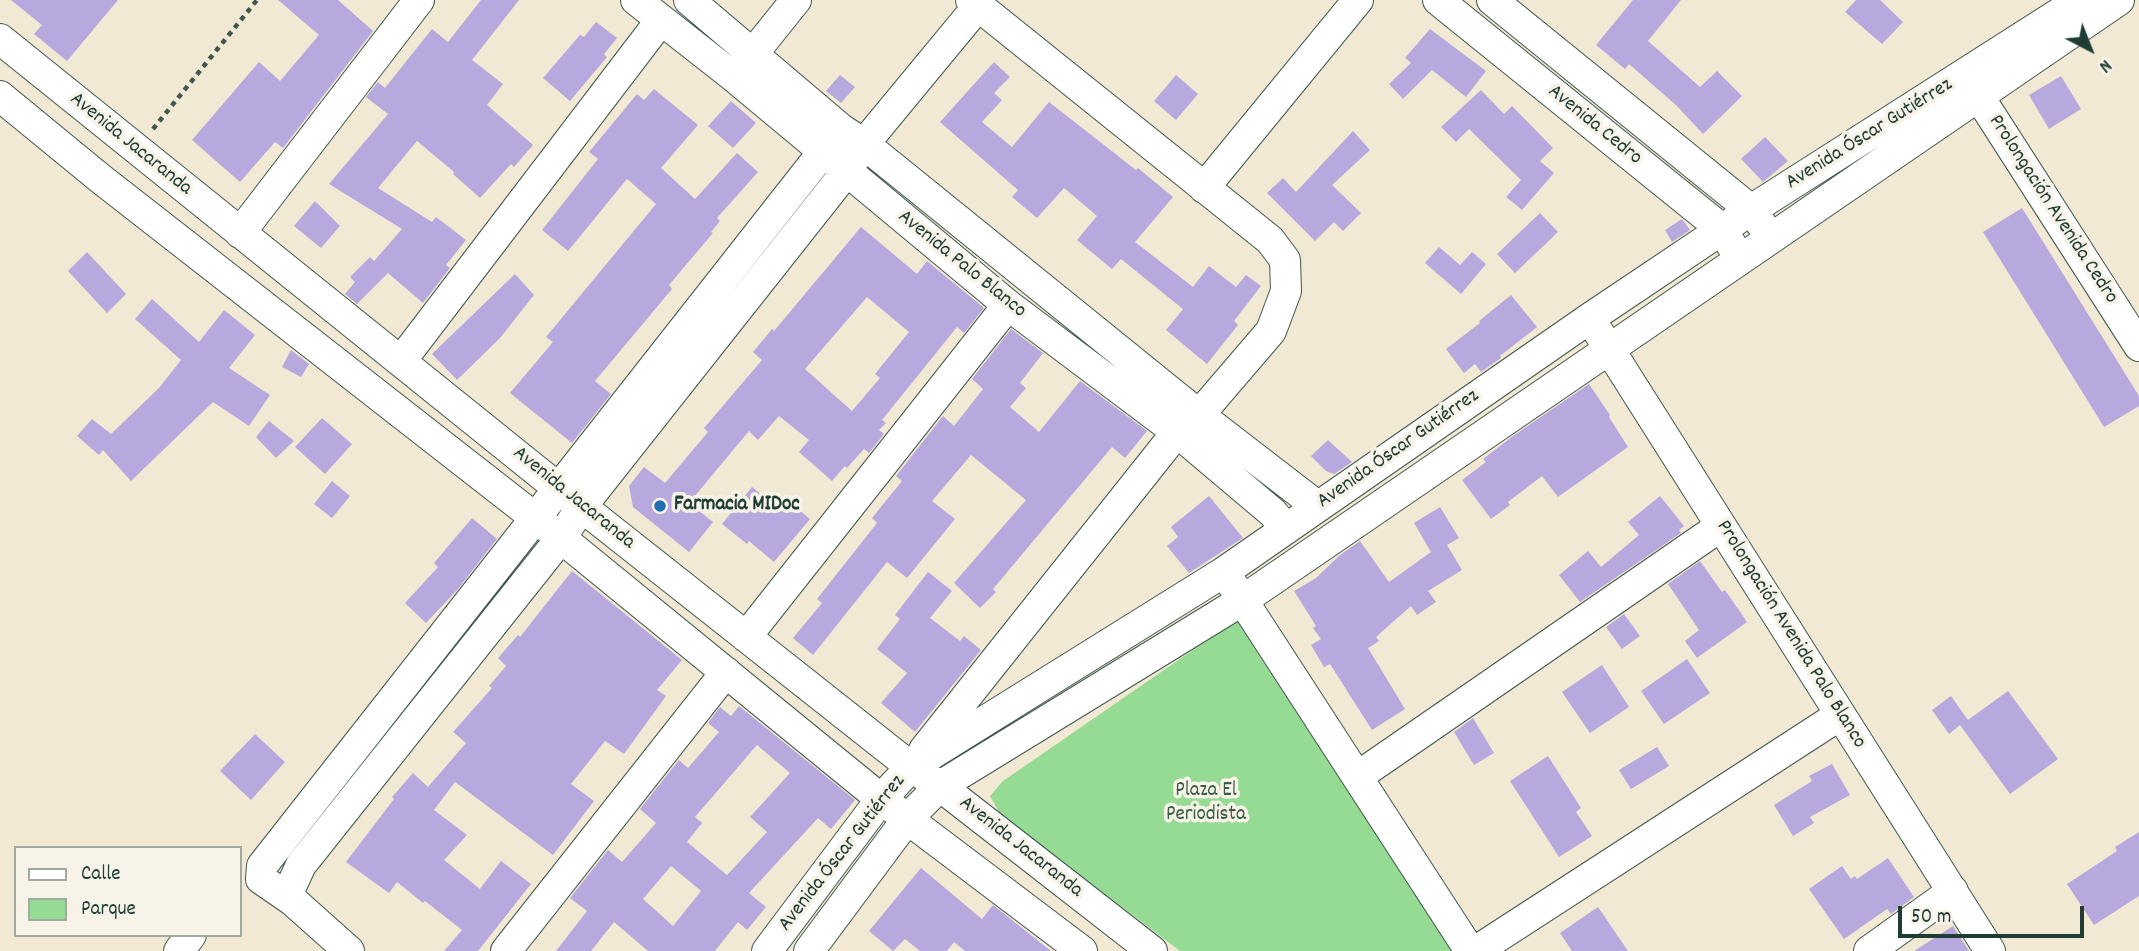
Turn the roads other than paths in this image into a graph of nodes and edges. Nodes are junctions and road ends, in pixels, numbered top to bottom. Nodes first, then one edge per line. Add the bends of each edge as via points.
1 (418, 0) edge
2 (636, 0) edge
3 (689, 0) edge
4 (796, 0) edge
5 (1358, 0) edge
6 (1438, 0) edge
7 (1492, 0) edge
8 (2080, 0) edge
9 (2119, 0) edge
10 (975, 3) edge
11 (661, 20) junction
12 (0, 39) edge
13 (743, 66) junction
14 (1972, 85) junction
15 (0, 96) edge
16 (842, 142) junction
17 (129, 145) junction
18 (846, 172) junction
19 (101, 179) junction
20 (1204, 188) junction
21 (1751, 210) junction
22 (1723, 230) junction
23 (240, 233) junction
24 (1772, 239) junction
25 (1740, 260) junction
26 (1008, 305) junction
27 (1590, 318) junction
28 (2139, 346) edge
29 (1609, 349) junction
30 (401, 361) junction
31 (1188, 423) junction
32 (558, 488) junction
33 (582, 506) junction
34 (1317, 506) junction
35 (535, 518) junction
36 (1721, 526) junction
37 (1286, 529) junction
38 (561, 538) junction
39 (1224, 572) junction
40 (1243, 600) junction
41 (746, 637) junction
42 (726, 672) junction
43 (1840, 715) junction
44 (911, 767) junction
45 (1357, 777) junction
46 (940, 786) junction
47 (881, 799) junction
48 (908, 818) junction
49 (254, 878) edge
50 (1953, 891) junction
51 (293, 901) junction
52 (1078, 950) edge
53 (349, 951) edge
54 (506, 951) edge
55 (767, 951) edge
56 (809, 951) edge
57 (1152, 951) edge
58 (1470, 951) edge
59 (1476, 951) edge
60 (1869, 951) edge
61 (1990, 951) edge

1 - 23 street
2 - 11 street, Avenida Palo Blanco
3 - 13 street, Avenida Palo Blanco
4 - 13 street
5 - 20 street
6 - 22 street, Avenida Cedro
7 - 21 street, Avenida Cedro
8 - 14 street, Avenida Óscar Gutiérrez
9 - 14 street, Avenida Óscar Gutiérrez
10 - 16 street
10 - 20 street
11 - 13 street, Avenida Palo Blanco
11 - 30 street
12 - 17 street, Avenida Jacaranda
13 - 16 street, Avenida Palo Blanco
14 - 21 street, Avenida Óscar Gutiérrez
14 - 24 street, Avenida Óscar Gutiérrez
14 - 28 street, Prolongación Avenida Cedro
15 - 19 street, Avenida Jacaranda
16 - 18 street, Avenida Palo Blanco
16 - 31 street, Avenida Palo Blanco
16 - 32 street
17 - 19 street
17 - 23 street, Avenida Jacaranda
18 - 26 street, Avenida Palo Blanco
18 - 33 street
19 - 35 street, Avenida Jacaranda
20 - 31 street via 1270,240 1285,260 1286,291 1271,331
21 - 22 street, Avenida Óscar Gutiérrez
21 - 24 street, Avenida Cedro
22 - 25 street, Avenida Cedro
22 - 27 street, Avenida Óscar Gutiérrez
23 - 30 street, Avenida Jacaranda
24 - 25 street, Avenida Óscar Gutiérrez
25 - 29 street, Avenida Óscar Gutiérrez
26 - 31 street, Avenida Palo Blanco
26 - 41 street
27 - 29 street, Prolongación Avenida Palo Blanco
27 - 34 street, Avenida Óscar Gutiérrez
29 - 36 street, Prolongación Avenida Palo Blanco
29 - 40 street, Avenida Óscar Gutiérrez
30 - 32 street, Avenida Jacaranda
31 - 34 street, Avenida Palo Blanco
31 - 37 street, Avenida Palo Blanco
31 - 44 street
32 - 33 street, Avenida Jacaranda
32 - 35 street
33 - 38 street
33 - 41 street, Avenida Jacaranda
34 - 37 street, Avenida Óscar Gutiérrez
35 - 38 street, Avenida Jacaranda
35 - 49 street
36 - 43 street, Prolongación Avenida Palo Blanco
36 - 45 street
37 - 39 street, Avenida Óscar Gutiérrez
38 - 42 street, Avenida Jacaranda
38 - 51 street via 302,865 289,891
39 - 40 street
39 - 44 street, Avenida Óscar Gutiérrez
40 - 45 street
40 - 46 street, Avenida Óscar Gutiérrez
41 - 44 street, Avenida Jacaranda
42 - 47 street, Avenida Jacaranda
42 - 54 street
43 - 50 street, Prolongación Avenida Palo Blanco
43 - 59 street
44 - 46 street, Avenida Jacaranda
44 - 47 street, Avenida Óscar Gutiérrez
45 - 58 street
46 - 48 street, Avenida Óscar Gutiérrez
46 - 57 street, Avenida Jacaranda
47 - 48 street, Avenida Jacaranda
47 - 55 street, Avenida Óscar Gutiérrez
48 - 52 street, Avenida Jacaranda
48 - 56 street, Avenida Óscar Gutiérrez
49 - 51 street
50 - 60 street
50 - 61 street, Prolongación Avenida Palo Blanco
51 - 53 street

